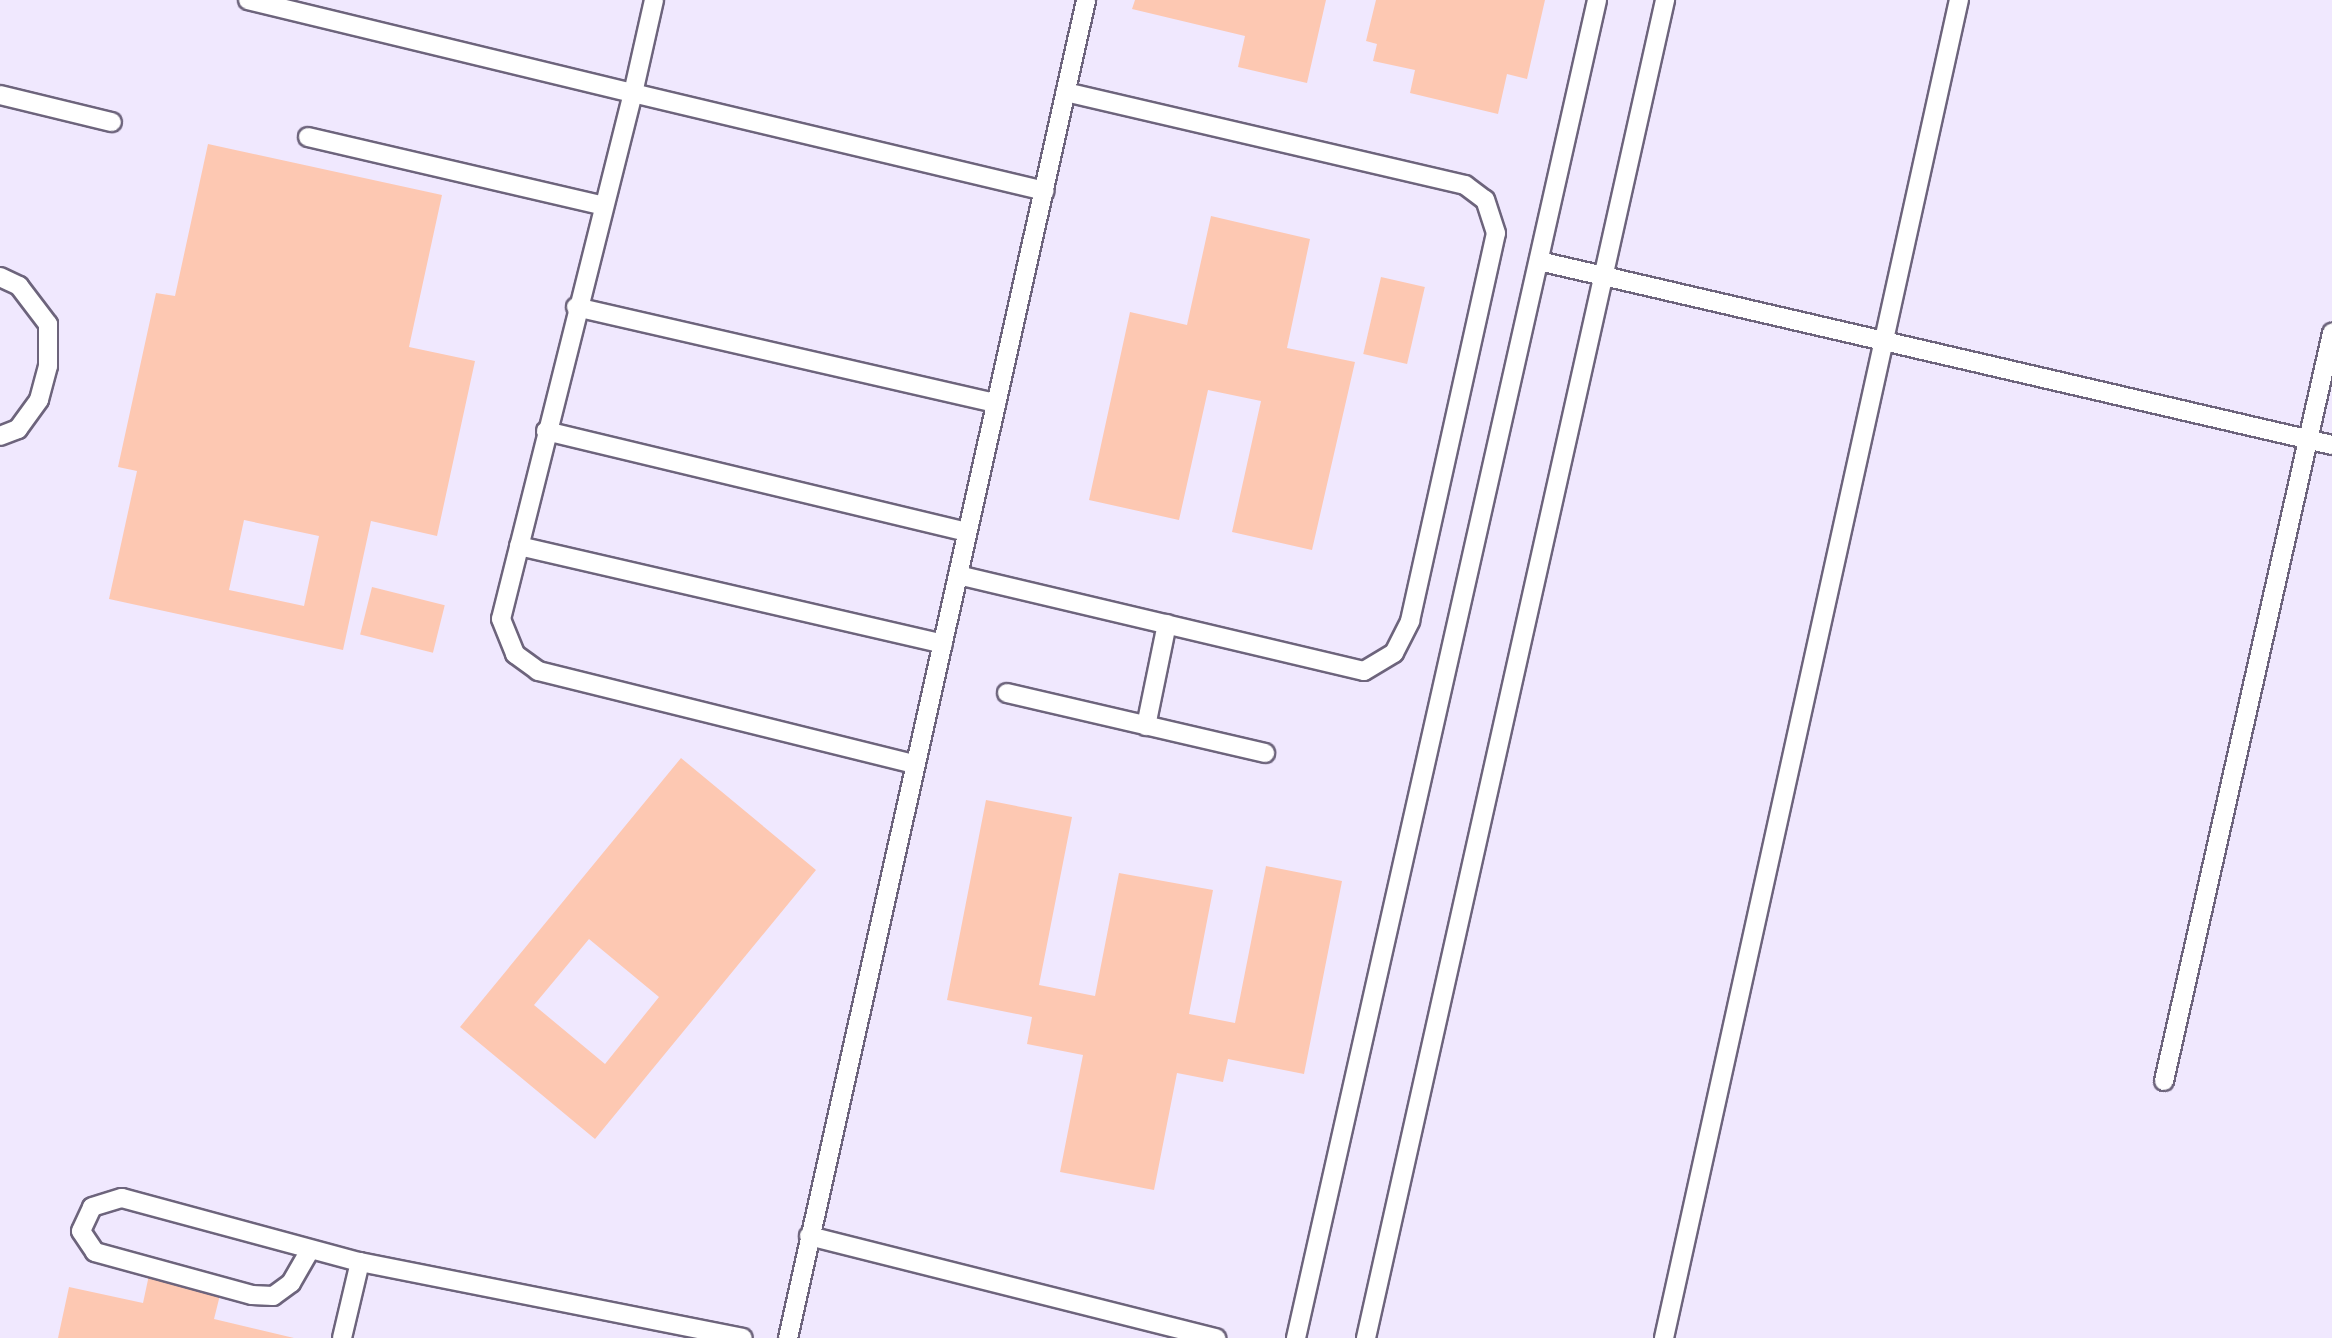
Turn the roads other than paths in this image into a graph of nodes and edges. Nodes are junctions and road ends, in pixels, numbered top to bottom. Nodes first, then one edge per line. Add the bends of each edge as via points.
1 (248, 0) edge
2 (654, 0) edge
3 (1086, 0) edge
4 (1597, 0) edge
5 (1666, 0) edge
6 (1959, 0) edge
7 (1066, 92) junction
8 (633, 93) junction
9 (0, 94) edge
10 (112, 122) dead end
11 (308, 138) dead end
12 (1044, 192) junction
13 (600, 206) junction
14 (1539, 261) junction
15 (1604, 276) junction
16 (0, 277) edge
17 (576, 307) junction
18 (2332, 333) edge
19 (1884, 341) junction
20 (996, 403) junction
21 (546, 431) junction
22 (0, 436) edge
23 (2308, 440) junction
24 (2332, 446) edge
25 (968, 532) junction
26 (518, 546) junction
27 (958, 575) junction
28 (1167, 624) junction
29 (943, 644) junction
30 (1007, 693) dead end
31 (1146, 726) junction
32 (1265, 753) dead end
33 (916, 764) junction
34 (2164, 1080) dead end
35 (810, 1236) junction
36 (310, 1250) junction
37 (360, 1262) junction
38 (342, 1338) edge
39 (743, 1338) edge
40 (788, 1338) edge
41 (1216, 1338) edge
42 (1296, 1338) edge
43 (1366, 1338) edge
44 (1664, 1338) edge

1 - 8 lane
2 - 8 lane
3 - 7 lane
4 - 14 lane
5 - 15 lane
6 - 19 lane
7 - 12 lane
7 - 28 lane via 1465,185 1485,200 1496,233 1410,621 1394,652 1364,671
8 - 12 lane
8 - 13 lane
9 - 10 lane
11 - 13 lane
12 - 20 lane
13 - 17 lane
14 - 15 lane
14 - 42 lane
15 - 19 lane
15 - 43 lane
16 - 22 lane via 19,286 48,324 48,366 39,400 18,428
17 - 20 lane
17 - 21 lane
18 - 23 lane
19 - 23 lane
19 - 44 lane
20 - 25 lane
21 - 25 lane
21 - 26 lane
23 - 24 lane
23 - 34 lane
25 - 27 lane
26 - 29 lane
26 - 33 lane via 501,619 514,654 538,672
27 - 28 lane
27 - 29 lane
28 - 31 lane
29 - 33 lane
30 - 31 lane
31 - 32 lane
33 - 35 lane
35 - 40 lane
35 - 41 lane
36 - 36 lane via 122,1198 92,1206 82,1231 95,1252 252,1295 273,1296 291,1284
36 - 37 lane
37 - 38 lane
37 - 39 lane

